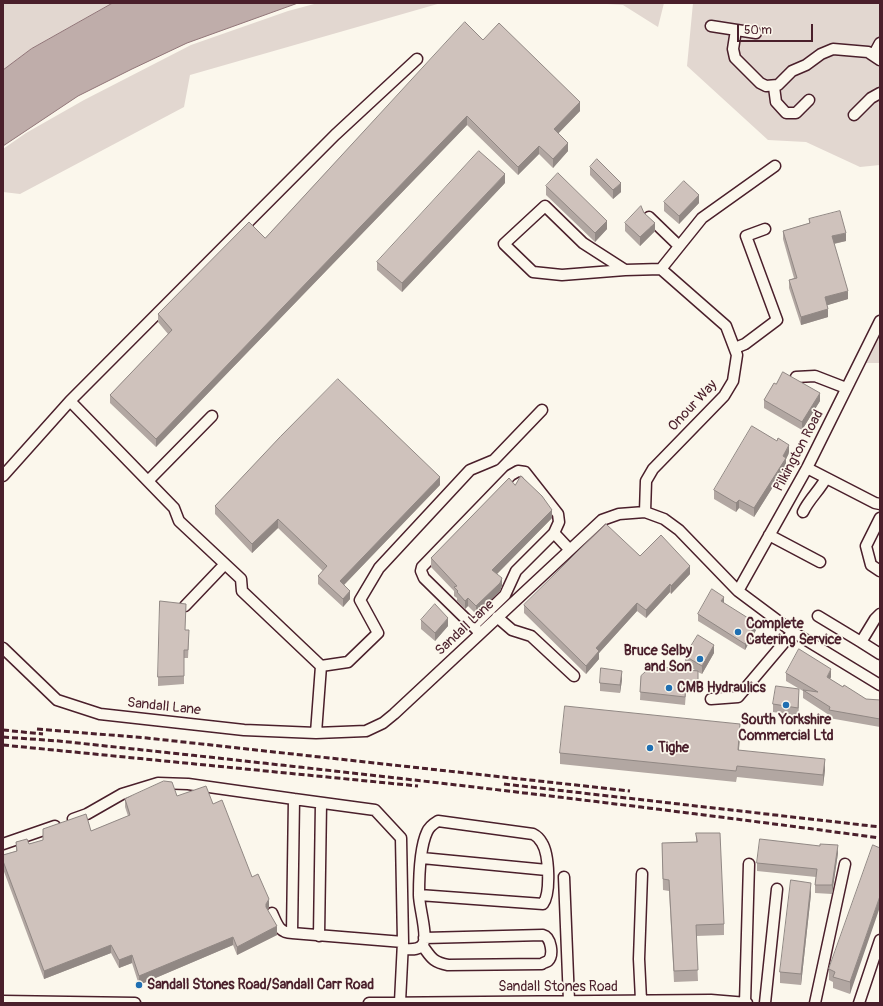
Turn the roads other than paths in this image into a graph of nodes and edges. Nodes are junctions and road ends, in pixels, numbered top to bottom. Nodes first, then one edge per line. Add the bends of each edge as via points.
1 (711, 26) dead end
2 (736, 30) junction
3 (756, 33) dead end
4 (880, 43) edge
5 (877, 57) edge
6 (417, 59) dead end
7 (774, 86) junction
8 (880, 93) edge
9 (809, 100) dead end
10 (854, 115) dead end
11 (775, 166) dead end
12 (649, 217) edge
13 (765, 229) dead end
14 (679, 246) junction
15 (661, 269) junction
16 (625, 270) junction
17 (880, 321) edge
18 (735, 348) junction
19 (796, 378) edge
20 (846, 388) junction
21 (70, 401) junction
22 (542, 410) dead end
23 (212, 416) dead end
24 (807, 468) junction
25 (3, 476) edge
26 (826, 478) junction
27 (148, 481) junction
28 (880, 504) edge
29 (645, 512) junction
30 (804, 512) dead end
31 (880, 518) edge
32 (554, 533) junction
33 (769, 535) junction
34 (570, 549) junction
35 (820, 562) dead end
36 (225, 564) junction
37 (880, 571) edge
38 (738, 591) junction
39 (185, 606) edge
40 (880, 614) edge
41 (818, 616) dead end
42 (497, 617) junction
43 (473, 626) junction
44 (793, 632) junction
45 (480, 633) junction
46 (861, 642) junction
47 (3, 648) edge
48 (880, 654) edge
49 (321, 666) junction
50 (574, 676) dead end
51 (880, 685) edge
52 (711, 699) dead end
53 (316, 733) junction
54 (294, 799) junction
55 (321, 803) junction
56 (3, 844) edge
57 (422, 858) junction
58 (749, 864) dead end
59 (845, 864) dead end
60 (547, 870) junction
61 (642, 874) dead end
62 (564, 877) dead end
63 (777, 889) dead end
64 (419, 895) junction
65 (272, 913) dead end
66 (292, 933) junction
67 (320, 936) junction
68 (880, 940) edge
69 (423, 941) junction
70 (403, 946) junction
71 (641, 1000) junction
72 (3, 1001) edge
73 (569, 1001) junction
74 (400, 1002) edge
75 (494, 1002) edge
76 (590, 1002) edge
77 (135, 1003) edge
78 (369, 1003) edge
79 (746, 1003) edge
80 (765, 1003) edge
81 (816, 1003) edge
82 (859, 1003) edge

1 - 2 street
2 - 3 street
2 - 7 street via 733,49 735,58 762,85
4 - 5 street
5 - 7 street via 854,50 827,51 792,71
6 - 21 street via 335,135
7 - 9 street via 776,102 786,113 796,113
8 - 10 street
11 - 14 street via 702,218
12 - 14 street
13 - 18 street via 746,236 777,320 745,344
14 - 15 street
15 - 16 street
15 - 18 street, Onour Way via 726,326
16 - 16 street via 562,275 533,272 504,244 546,206 584,243
17 - 20 street, Pilkington Road
18 - 29 street, Onour Way via 737,367 733,381 724,396 653,469 646,481
19 - 20 street via 816,376
20 - 24 street, Pilkington Road
21 - 25 street
21 - 27 street
22 - 49 street via 494,460 470,470 379,568 360,600 378,633 348,662
23 - 27 street
24 - 26 street
24 - 33 street, Pilkington Road
26 - 28 street
26 - 30 street via 808,501
27 - 36 street via 174,508 179,521
29 - 34 street, Sandall Lane via 619,514 602,520
29 - 38 street, Sandall Lane via 664,519 679,530
31 - 37 street via 866,546 871,565
32 - 34 street
32 - 43 street via 516,571 505,595
32 - 43 street via 559,522 558,514 528,475 518,471 511,475 425,563 421,571 424,578
33 - 35 street
33 - 38 street, Pilkington Road
34 - 42 street, Sandall Lane
36 - 39 street
36 - 49 street via 241,579 242,591
38 - 44 street, Sandall Lane
40 - 46 street
41 - 46 street
42 - 45 street, Sandall Lane
42 - 50 street via 512,630 531,636
43 - 45 street
44 - 51 street, Sandall Lane
44 - 52 street via 738,697
45 - 53 street, Sandall Lane via 383,723 366,731
46 - 48 street
47 - 53 street, Sandall Lane via 57,700 100,714 244,730
49 - 53 street
54 - 55 street
54 - 56 street via 188,784 158,783 122,794 87,814
54 - 66 street
55 - 67 street
55 - 70 street via 375,810 401,838
57 - 60 street
57 - 60 street via 428,830 438,821 533,834 543,843
57 - 64 street
58 - 79 street
59 - 81 street
60 - 64 street via 548,893 543,904
61 - 71 street via 639,959
62 - 73 street
63 - 80 street
64 - 69 street
65 - 66 street via 280,930
66 - 67 street
67 - 70 street
68 - 82 street
69 - 69 street via 543,935 548,936 550,940 550,957 542,964 448,965 432,959
69 - 70 street via 416,949
70 - 74 street
71 - 76 street, Sandall Stones Road
71 - 79 street, Sandall Stones Road
72 - 77 street
73 - 75 street, Sandall Stones Road
73 - 76 street, Sandall Stones Road
74 - 75 street, Sandall Stones Road
74 - 78 street, Sandall Stones Road

